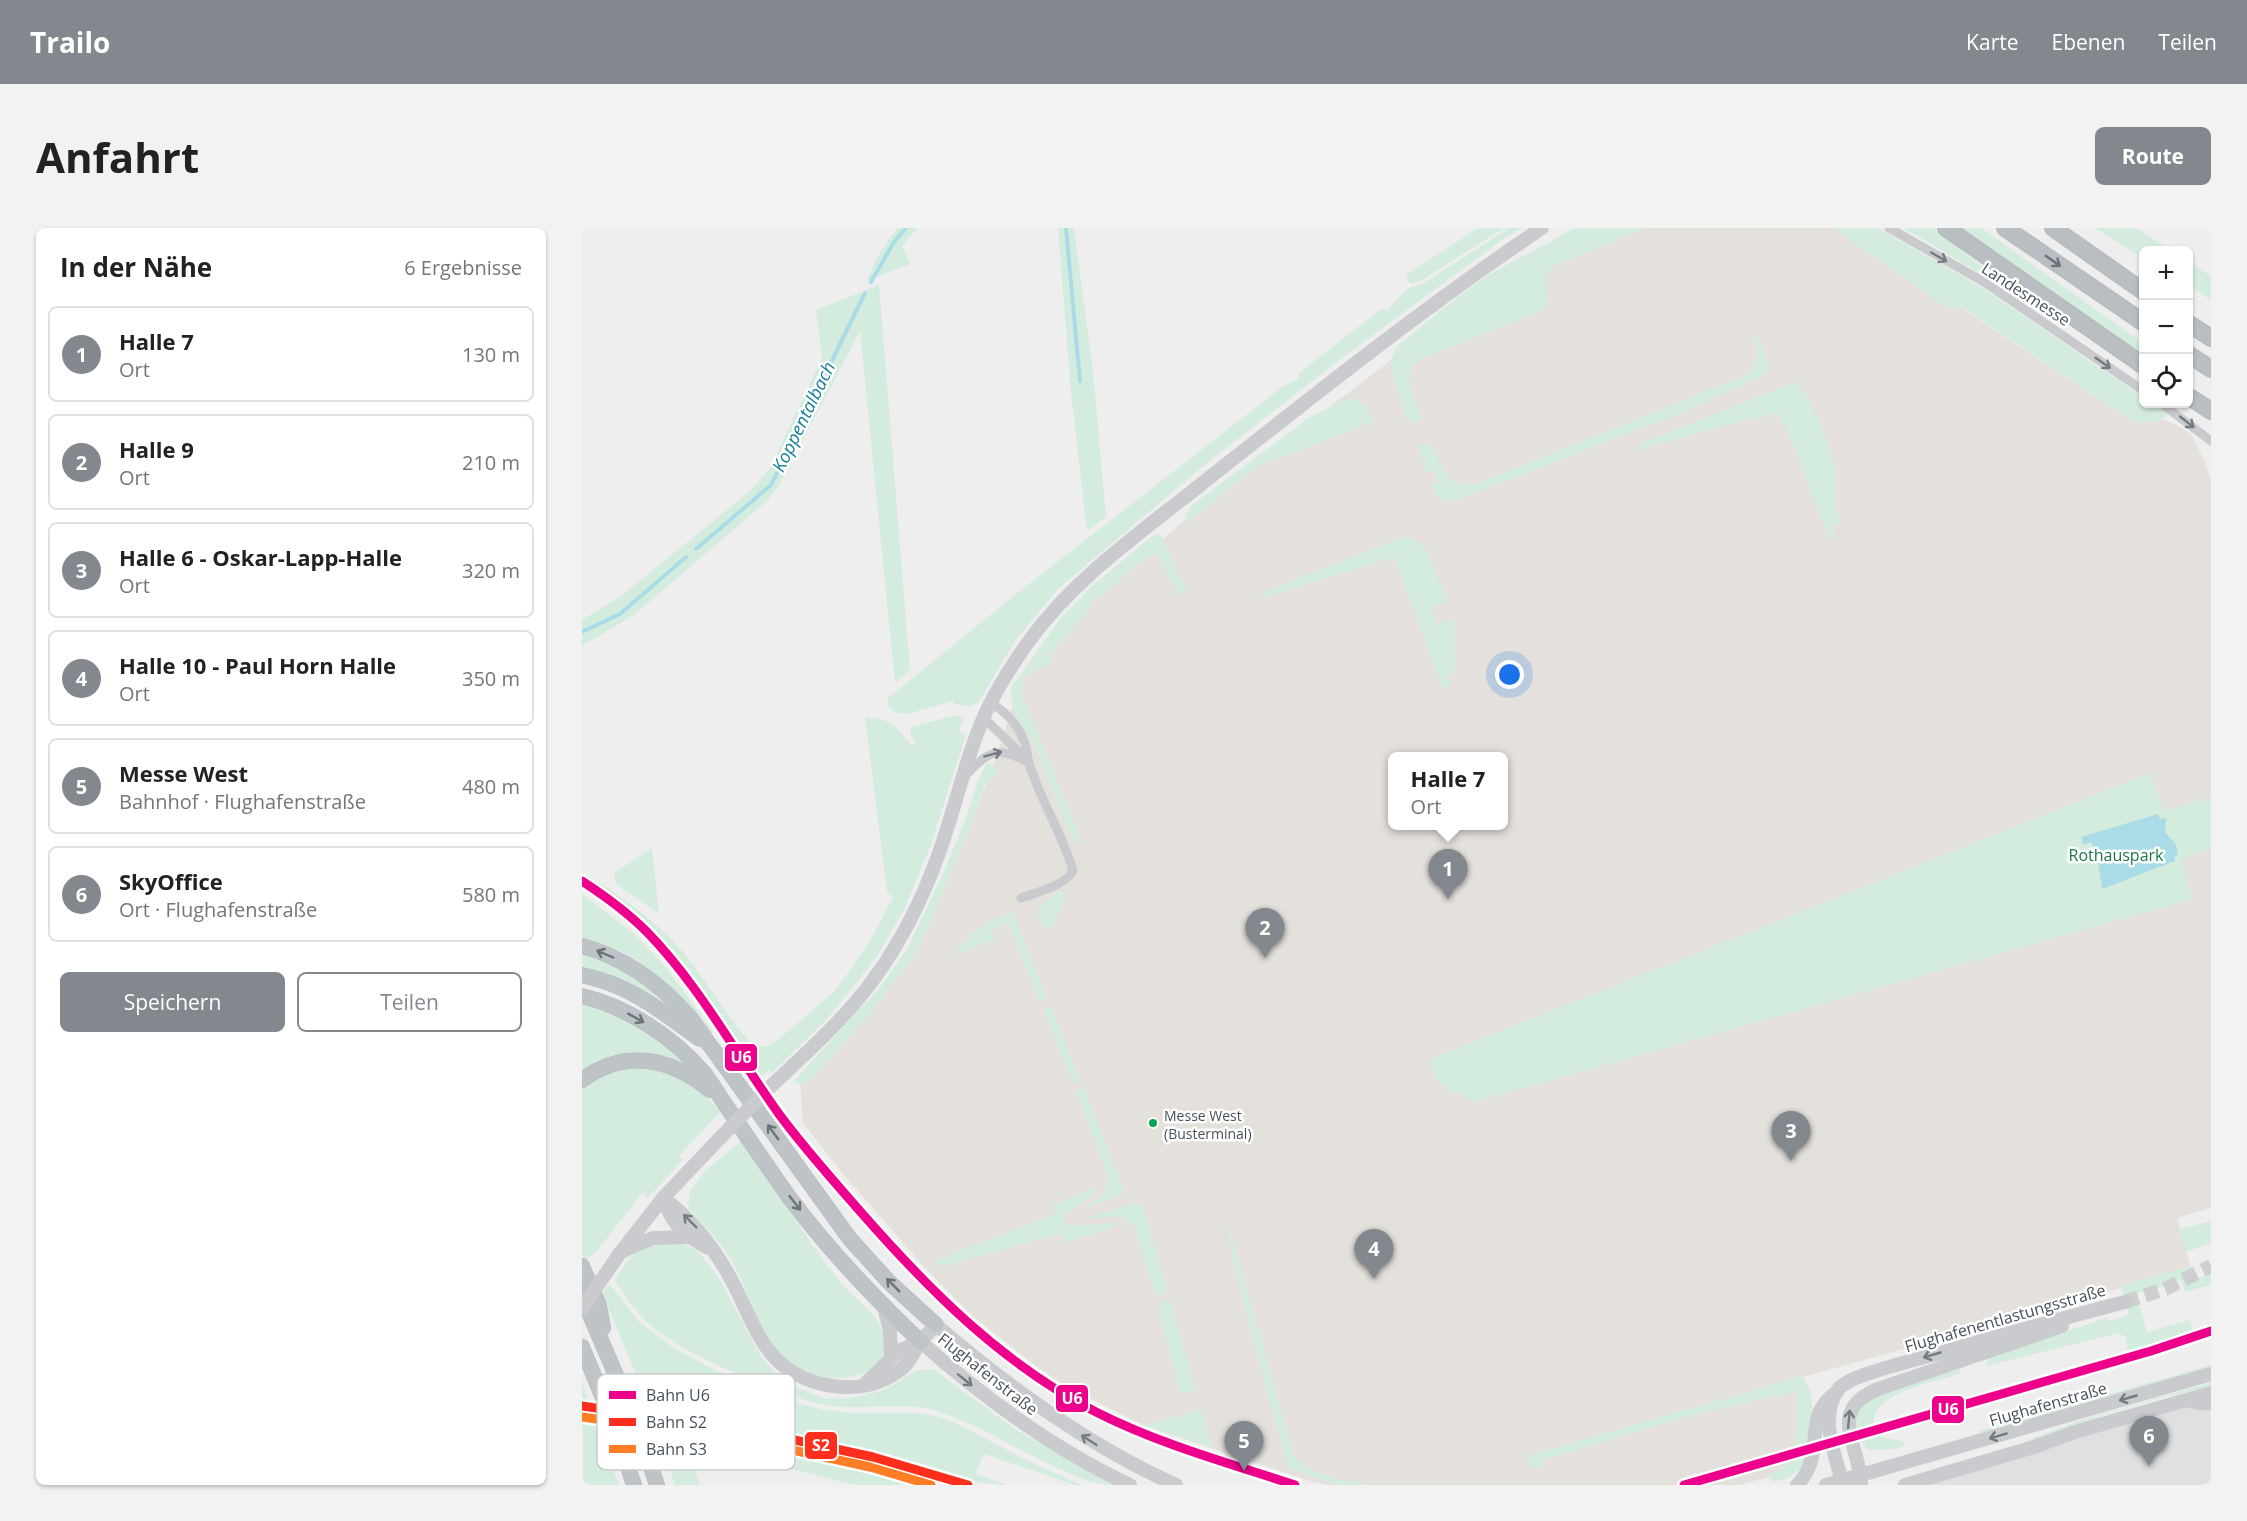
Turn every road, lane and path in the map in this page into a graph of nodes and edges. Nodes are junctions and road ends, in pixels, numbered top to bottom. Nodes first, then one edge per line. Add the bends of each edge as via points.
1 (1542, 228) edge
2 (1888, 228) edge
3 (1946, 228) edge
4 (2005, 228) edge
5 (2053, 228) edge
6 (2139, 288) edge
7 (2139, 321) edge
8 (2193, 326) edge
9 (2211, 338) edge
10 (2193, 357) edge
11 (2139, 363) edge
12 (2211, 369) edge
13 (2139, 388) edge
14 (2193, 399) edge
15 (2193, 399) edge
16 (2167, 408) edge
17 (2211, 411) edge
18 (2211, 418) edge
19 (2211, 441) edge
20 (991, 704) junction
21 (984, 718) junction
22 (1029, 763) junction
23 (964, 777) junction
24 (1022, 898) dead end
25 (582, 946) edge
26 (582, 975) edge
27 (582, 996) edge
28 (710, 1046) junction
29 (582, 1080) edge
30 (725, 1104) junction
31 (663, 1198) junction
32 (690, 1237) junction
33 (712, 1250) junction
34 (621, 1253) junction
35 (582, 1266) edge
36 (582, 1296) edge
37 (884, 1307) junction
38 (582, 1308) edge
39 (936, 1325) junction
40 (921, 1342) junction
41 (582, 1347) edge
42 (605, 1347) junction
43 (891, 1358) junction
44 (616, 1374) edge
45 (2211, 1374) edge
46 (597, 1383) edge
47 (861, 1386) junction
48 (1837, 1392) junction
49 (2211, 1393) edge
50 (2180, 1401) junction
51 (2211, 1405) edge
52 (629, 1470) edge
53 (652, 1470) edge
54 (1861, 1480) edge
55 (1843, 1483) edge
56 (1912, 1484) edge
57 (634, 1485) edge
58 (657, 1485) edge
59 (1130, 1485) edge
60 (1176, 1485) edge
61 (1797, 1485) edge
62 (1826, 1485) edge

1 - 20 main road via 1439,299 1096,567 1030,640
2 -> 13 street, Landesmesse via 1984,282
3 - 11 highway
4 -> 7 highway
5 - 6 highway
8 - 9 highway
10 - 12 highway
14 - 17 highway
15 - 18 highway
16 -> 19 street
20 - 21 main road
20 - 22 street via 1013,721 1025,741
21 - 22 street
21 - 23 main road
23 -> 22 street via 982,758 995,752 1011,753
22 - 24 street via 1073,870 1065,880
23 - 31 main road, bridge via 939,854 901,936 872,981 822,1039
28 -> 25 highway via 686,1012 659,985 622,961
26 - 28 highway via 646,999
27 -> 30 highway via 656,1030 705,1074
39 -> 28 highway via 850,1239
29 - 30 highway via 613,1063 655,1061 689,1074
30 -> 37 highway via 790,1198
31 - 32 main road via 675,1224
33 -> 31 main road via 698,1229
31 - 34 main road
32 - 33 main road
32 - 34 main road via 653,1238
33 - 47 main road via 761,1339 777,1359 792,1372 819,1384
34 - 38 main road, bridge
35 - 42 highway via 599,1306
36 - 42 highway
37 - 40 highway
37 - 43 main road
39 - 40 main road
60 -> 39 main road, Flughafenstraße via 1122,1459 1049,1414
40 - 43 main road via 908,1345
40 - 47 main road via 909,1363 898,1372
40 -> 59 main road, Flughafenstraße via 1000,1408 1038,1434
41 - 46 highway
42 - 44 highway
43 - 47 main road
45 -> 54 main road, Flughafenstraße
54 -> 48 main road, Flughafenentlastungsstraße via 1848,1422 1850,1409 1869,1392 2125,1302 1896,1365 1854,1379
48 - 55 main road via 1830,1428
48 - 61 main road via 1827,1398 1818,1412 1812,1463
49 - 50 main road, Flughafenstraße
50 - 51 street
50 - 56 main road, Flughafenstraße
52 - 57 highway
53 - 58 highway
54 - 55 main road, Flughafenstraße
55 - 62 main road, Flughafenstraße

